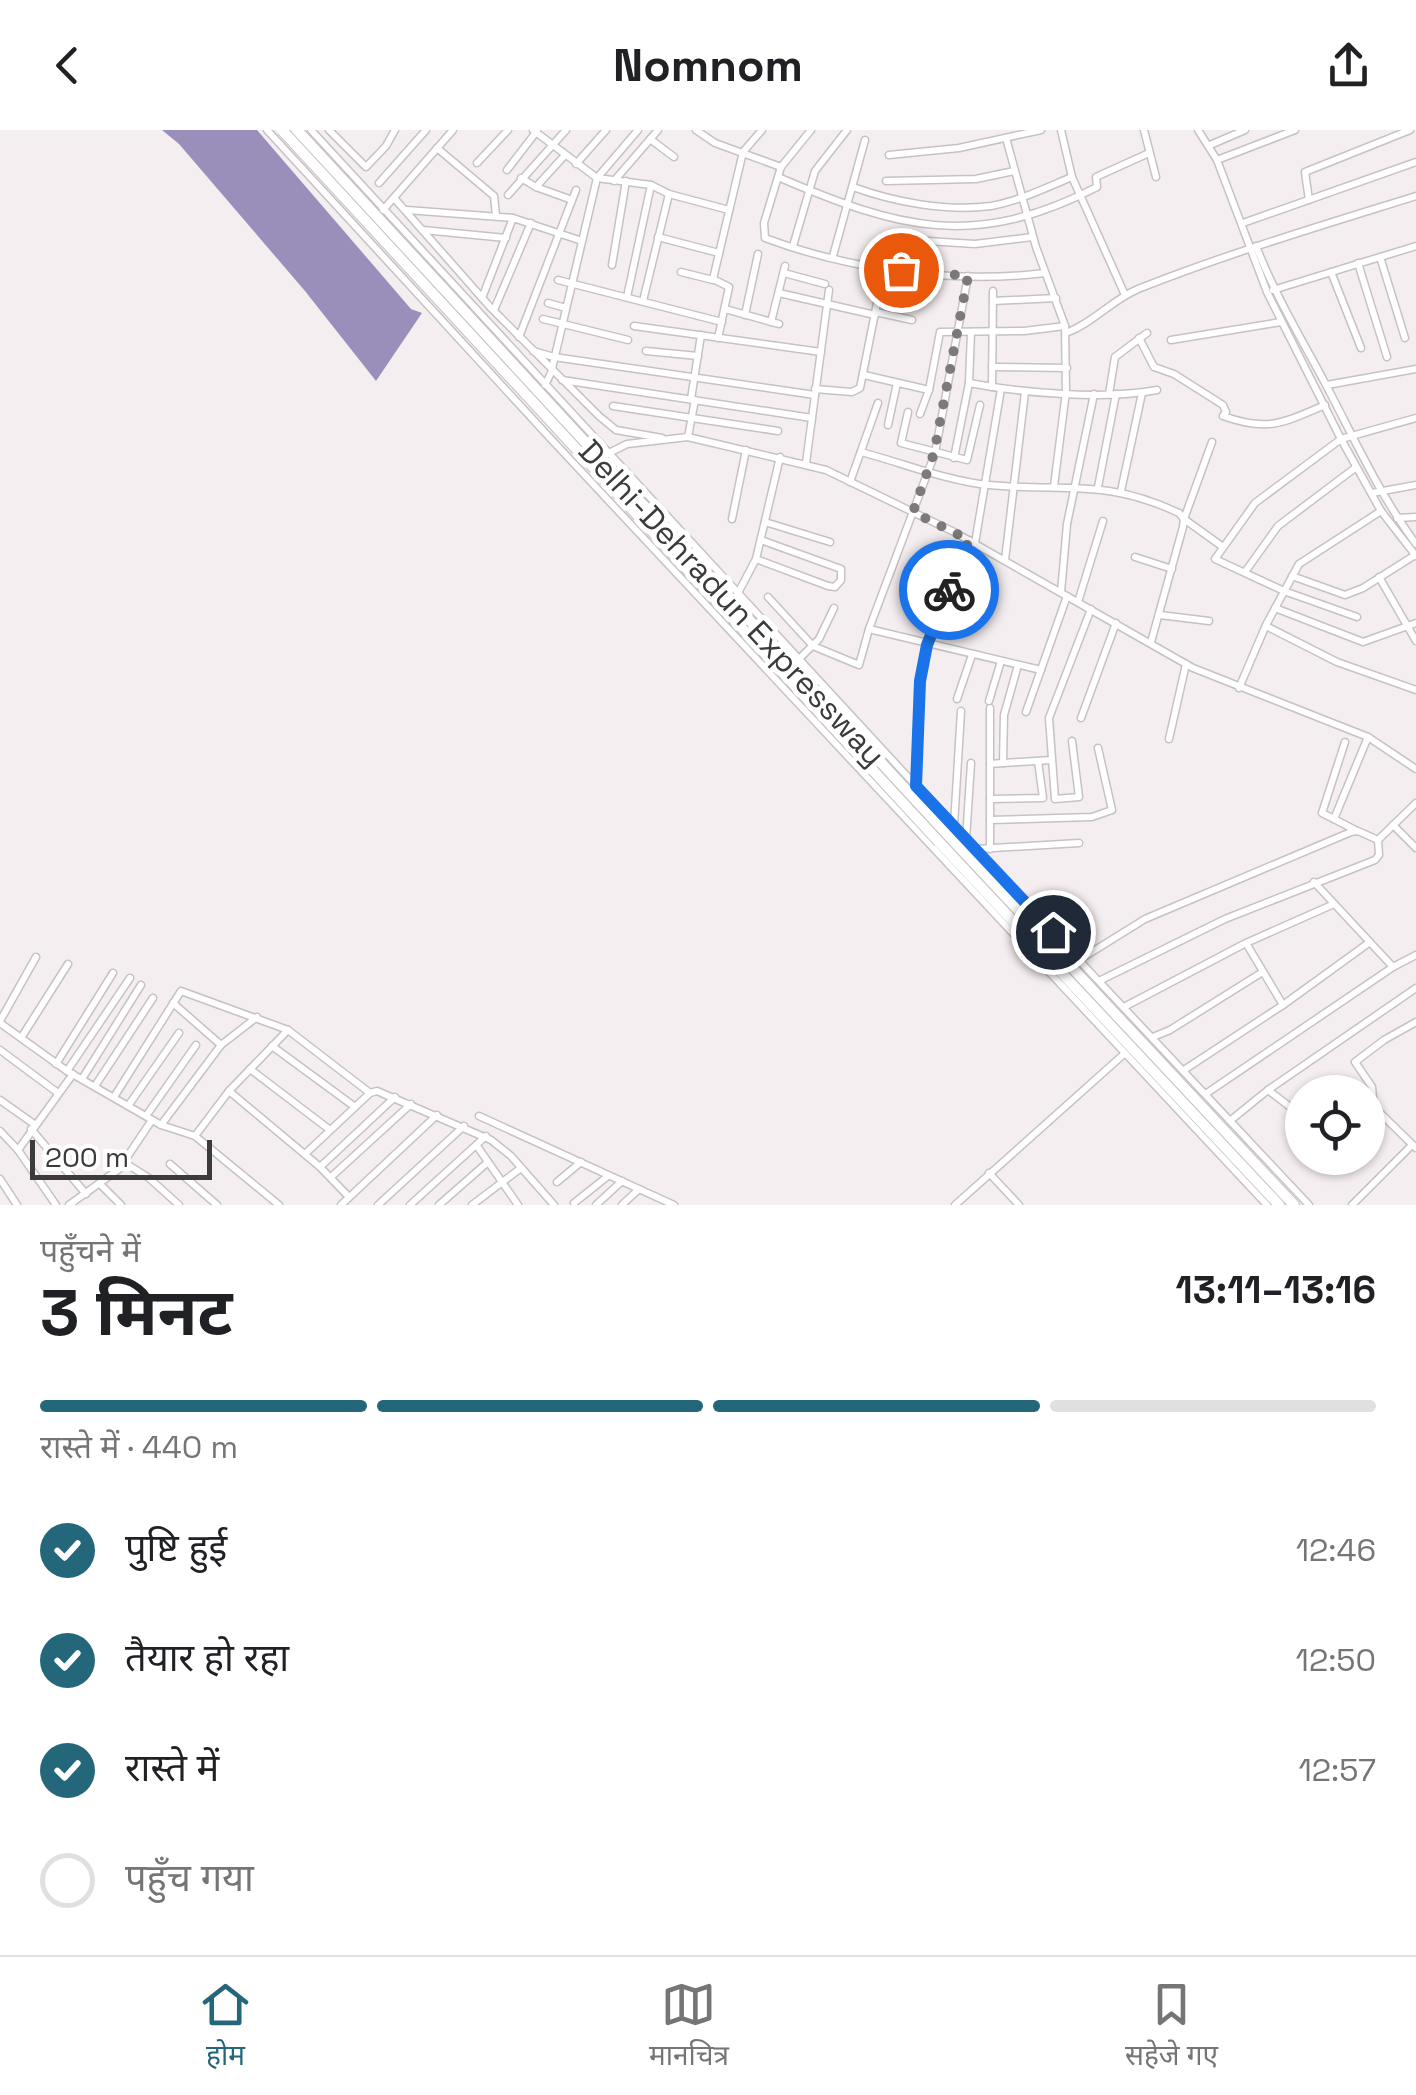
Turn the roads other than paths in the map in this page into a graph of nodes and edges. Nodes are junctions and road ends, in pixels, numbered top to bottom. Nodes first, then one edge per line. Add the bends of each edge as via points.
1 (267, 130) edge
2 (282, 130) edge
3 (297, 130) edge
4 (311, 130) edge
5 (395, 130) edge
6 (426, 130) edge
7 (453, 130) edge
8 (508, 130) edge
9 (566, 130) edge
10 (606, 130) edge
11 (638, 130) edge
12 (658, 130) edge
13 (696, 130) edge
14 (762, 130) edge
15 (812, 130) edge
16 (847, 130) edge
17 (1041, 130) edge
18 (1060, 130) edge
19 (1144, 130) edge
20 (1198, 130) edge
21 (1245, 130) edge
22 (1295, 130) edge
23 (1410, 130) edge
24 (332, 131) edge
25 (535, 131) edge
26 (650, 138) junction
27 (1006, 138) junction
28 (865, 140) dead end
29 (552, 145) junction
30 (1210, 145) junction
31 (436, 148) junction
32 (342, 152) junction
33 (743, 152) junction
34 (1149, 153) junction
35 (565, 155) junction
36 (889, 155) dead end
37 (674, 157) dead end
38 (1217, 160) junction
39 (1416, 162) edge
40 (477, 164) dead end
41 (576, 164) junction
42 (781, 167) junction
43 (508, 170) dead end
44 (1014, 172) junction
45 (778, 177) junction
46 (1072, 177) junction
47 (1156, 177) dead end
48 (522, 178) junction
49 (597, 178) junction
50 (886, 181) dead end
51 (614, 182) junction
52 (626, 182) junction
53 (379, 183) dead end
54 (651, 184) junction
55 (852, 187) junction
56 (536, 188) junction
57 (576, 190) dead end
58 (809, 190) junction
59 (669, 194) junction
60 (508, 195) dead end
61 (1080, 196) junction
62 (1416, 196) edge
63 (1022, 198) junction
64 (572, 200) junction
65 (1309, 200) junction
66 (389, 203) junction
67 (848, 206) junction
68 (404, 209) junction
69 (730, 210) junction
70 (496, 216) junction
71 (513, 218) junction
72 (1028, 218) junction
73 (532, 223) junction
74 (1243, 223) junction
75 (422, 230) junction
76 (561, 233) junction
77 (658, 237) junction
78 (1033, 237) junction
79 (506, 238) junction
80 (911, 240) dead end
81 (582, 241) junction
82 (793, 246) junction
83 (1416, 246) edge
84 (1252, 247) junction
85 (719, 253) junction
86 (758, 254) dead end
87 (833, 256) junction
88 (1380, 256) junction
89 (1358, 263) junction
90 (612, 265) dead end
91 (884, 268) junction
92 (681, 272) dead end
93 (1331, 272) junction
94 (1045, 273) junction
95 (968, 276) junction
96 (558, 280) dead end
97 (713, 280) junction
98 (572, 283) junction
99 (1270, 291) junction
100 (778, 293) junction
101 (1125, 295) junction
102 (482, 298) junction
103 (627, 298) junction
104 (1056, 298) junction
105 (643, 302) junction
106 (548, 303) dead end
107 (826, 306) junction
108 (566, 308) junction
109 (494, 310) junction
110 (725, 310) junction
111 (875, 313) junction
112 (745, 315) junction
113 (543, 319) dead end
114 (912, 320) dead end
115 (722, 322) junction
116 (1282, 322) junction
117 (562, 324) junction
118 (634, 326) dead end
119 (1066, 330) junction
120 (958, 332) junction
121 (972, 332) junction
122 (992, 332) junction
123 (701, 335) junction
124 (519, 337) junction
125 (718, 338) junction
126 (1405, 338) dead end
127 (628, 340) dead end
128 (1170, 340) dead end
129 (1360, 348) dead end
130 (532, 350) junction
131 (646, 350) dead end
132 (820, 352) junction
133 (698, 356) junction
134 (554, 357) junction
135 (1386, 357) dead end
136 (992, 367) junction
137 (1067, 368) junction
138 (1416, 369) edge
139 (864, 375) junction
140 (549, 377) junction
141 (695, 378) junction
142 (560, 380) junction
143 (898, 382) junction
144 (969, 383) junction
145 (1326, 386) junction
146 (997, 388) junction
147 (929, 390) junction
148 (1157, 390) dead end
149 (815, 392) junction
150 (1025, 392) junction
151 (1066, 392) junction
152 (1142, 393) junction
153 (1094, 394) junction
154 (1113, 394) junction
155 (693, 400) junction
156 (878, 403) dead end
157 (980, 405) dead end
158 (1325, 405) junction
159 (613, 406) dead end
160 (908, 412) dead end
161 (920, 414) dead end
162 (692, 417) junction
163 (812, 418) junction
164 (1416, 418) edge
165 (888, 425) dead end
166 (778, 430) dead end
167 (1351, 434) junction
168 (688, 437) junction
169 (666, 439) junction
170 (1341, 439) junction
171 (1212, 442) dead end
172 (746, 450) junction
173 (612, 452) junction
174 (861, 452) junction
175 (934, 453) junction
176 (780, 457) junction
177 (954, 458) junction
178 (806, 463) junction
179 (1356, 467) junction
180 (928, 470) junction
181 (582, 472) junction
182 (850, 482) junction
183 (986, 485) junction
184 (1012, 485) junction
185 (1416, 485) edge
186 (1054, 486) junction
187 (1075, 486) junction
188 (1098, 487) junction
189 (1121, 491) junction
190 (1382, 492) junction
191 (1372, 494) junction
192 (913, 512) junction
193 (1384, 515) junction
194 (1416, 517) edge
195 (1397, 518) junction
196 (732, 519) dead end
197 (1184, 519) junction
198 (766, 522) junction
199 (1103, 522) dead end
200 (761, 540) junction
201 (830, 542) dead end
202 (972, 542) junction
203 (1416, 544) edge
204 (1223, 546) junction
205 (1416, 555) edge
206 (1135, 556) dead end
207 (756, 559) junction
208 (1005, 560) junction
209 (1172, 570) junction
210 (1245, 572) junction
211 (1292, 576) junction
212 (1379, 578) junction
213 (741, 588) junction
214 (1284, 591) junction
215 (1064, 594) junction
216 (768, 597) dead end
217 (1078, 602) junction
218 (834, 608) dead end
219 (1275, 608) junction
220 (1091, 610) junction
221 (1160, 615) junction
222 (1357, 617) dead end
223 (1209, 621) dead end
224 (1116, 623) junction
225 (1412, 625) edge
226 (1266, 626) junction
227 (869, 629) junction
228 (1416, 641) edge
229 (1151, 642) junction
230 (927, 645) junction
231 (811, 649) junction
232 (972, 654) junction
233 (799, 659) junction
234 (1001, 661) junction
235 (1186, 664) junction
236 (1018, 665) junction
237 (1041, 670) junction
238 (1238, 688) junction
239 (1416, 690) edge
240 (957, 699) dead end
241 (960, 711) dead end
242 (1026, 712) dead end
243 (1081, 718) dead end
244 (1368, 736) junction
245 (1169, 739) dead end
246 (1072, 740) dead end
247 (1344, 742) dead end
248 (1098, 748) dead end
249 (1038, 760) junction
250 (1052, 760) junction
251 (970, 763) dead end
252 (990, 764) junction
253 (1003, 764) junction
254 (1416, 769) edge
255 (916, 786) junction
256 (990, 799) junction
257 (1416, 804) edge
258 (1334, 819) junction
259 (990, 820) junction
260 (1393, 826) junction
261 (1358, 832) junction
262 (947, 834) junction
263 (966, 840) junction
264 (1378, 840) junction
265 (1080, 843) dead end
266 (1416, 848) edge
267 (975, 849) junction
268 (990, 850) junction
269 (1314, 882) junction
270 (1334, 904) junction
271 (1370, 942) junction
272 (1246, 943) junction
273 (1416, 955) edge
274 (36, 957) dead end
275 (1079, 960) junction
276 (68, 964) dead end
277 (1392, 967) junction
278 (1261, 973) junction
279 (113, 974) dead end
280 (130, 978) dead end
281 (1099, 982) junction
282 (141, 985) dead end
283 (1416, 988) edge
284 (154, 998) dead end
285 (173, 1003) junction
286 (1282, 1006) junction
287 (1124, 1007) junction
288 (1094, 1016) junction
289 (257, 1017) junction
290 (0, 1022) edge
291 (1416, 1022) edge
292 (288, 1030) junction
293 (180, 1034) dead end
294 (1153, 1037) junction
295 (22, 1038) junction
296 (196, 1045) dead end
297 (221, 1045) junction
298 (272, 1046) junction
299 (1126, 1047) junction
300 (0, 1050) edge
301 (56, 1064) junction
302 (250, 1069) junction
303 (1184, 1070) junction
304 (70, 1073) junction
305 (82, 1079) junction
306 (95, 1086) junction
307 (1268, 1090) junction
308 (229, 1091) junction
309 (58, 1093) junction
310 (370, 1093) junction
311 (1206, 1093) junction
312 (395, 1097) junction
313 (114, 1098) junction
314 (0, 1100) edge
315 (1285, 1103) edge
316 (412, 1104) junction
317 (128, 1106) junction
318 (354, 1107) junction
319 (437, 1115) junction
320 (478, 1116) dead end
321 (149, 1118) junction
322 (1231, 1120) junction
323 (32, 1126) junction
324 (161, 1126) junction
325 (464, 1126) junction
326 (330, 1130) junction
327 (0, 1131) edge
328 (195, 1136) junction
329 (486, 1136) junction
330 (476, 1146) junction
331 (1414, 1146) edge
332 (18, 1150) junction
333 (305, 1154) junction
334 (488, 1162) junction
335 (581, 1162) junction
336 (124, 1163) junction
337 (170, 1164) dead end
338 (320, 1167) junction
339 (521, 1168) junction
340 (989, 1173) junction
341 (609, 1175) junction
342 (331, 1177) junction
343 (0, 1179) edge
344 (622, 1181) junction
345 (502, 1182) junction
346 (557, 1182) dead end
347 (100, 1184) junction
348 (639, 1189) junction
349 (83, 1196) junction
350 (349, 1197) junction
351 (658, 1202) edge
352 (574, 1203) edge
353 (17, 1205) edge
354 (56, 1205) edge
355 (70, 1205) edge
356 (86, 1205) edge
357 (122, 1205) edge
358 (179, 1205) edge
359 (217, 1205) edge
360 (279, 1205) edge
361 (341, 1205) edge
362 (378, 1205) edge
363 (410, 1205) edge
364 (439, 1205) edge
365 (472, 1205) edge
366 (518, 1205) edge
367 (554, 1205) edge
368 (596, 1205) edge
369 (622, 1205) edge
370 (674, 1205) edge
371 (955, 1205) edge
372 (1019, 1205) edge
373 (1267, 1205) edge
374 (1279, 1205) edge
375 (1294, 1205) edge
376 (1309, 1205) edge
377 (1352, 1205) edge

1 - 181 street
2 - 262 highway, Delhi-Dehradun Expressway, bridge
3 - 262 highway, Delhi-Dehradun Expressway, bridge
4 - 32 street
5 - 32 street via 366,167
6 - 53 street
7 - 31 street
8 - 40 street
9 - 29 street
10 - 41 street
11 - 49 street
12 - 26 street
13 - 33 street
14 - 33 street
15 - 42 street
16 - 58 street via 818,165
17 - 27 street
18 - 46 street
19 - 34 street
20 - 30 street
21 - 30 street
22 - 38 street
23 - 65 street via 1305,172
24 - 32 street
25 - 29 street
25 - 43 street
26 - 37 street
26 - 51 street
27 - 36 street
27 - 44 street
28 - 55 street
29 - 35 street
29 - 48 street
30 - 38 street
31 - 66 street
31 - 70 street via 494,196
32 - 66 street
33 - 42 street
33 - 69 street
34 - 47 street
34 - 61 street via 1096,177 1097,187
35 - 41 street
35 - 56 street
38 - 74 street
39 - 65 street
41 - 49 street
42 - 45 street
44 - 50 street via 976,180
44 - 63 street
45 - 58 street
45 - 82 street via 764,236
46 - 61 street
46 - 63 street
48 - 56 street
48 - 60 street
49 - 51 street
49 - 81 street
51 - 52 street
52 - 54 street
52 - 90 street
54 - 59 street
54 - 103 street
55 - 63 street via 967,208
55 - 67 street
56 - 64 street
57 - 64 street
58 - 67 street
58 - 82 street
59 - 69 street
59 - 77 street
61 - 72 street
61 - 101 street
62 - 84 street
63 - 72 street
64 - 76 street
65 - 74 street
66 - 68 street
66 - 140 street
67 - 72 street via 892,220 948,226
67 - 87 street
68 - 70 street
68 - 75 street
69 - 85 street
70 - 71 street
71 - 73 street
71 - 79 street
72 - 78 street
73 - 76 street
73 - 109 street
74 - 84 street
75 - 79 street
75 - 102 street
76 - 81 street
76 - 124 street
77 - 85 street
77 - 105 street
78 - 80 street via 976,244
78 - 94 street
79 - 102 street
81 - 98 street
82 - 87 street
83 - 88 street
84 - 99 street
84 - 101 street
85 - 97 street
86 - 112 street
87 - 91 street
88 - 89 street
88 - 126 street
89 - 93 street
89 - 135 street
91 - 95 street
91 - 111 street
92 - 97 street
93 - 99 street
93 - 129 street
94 - 95 street
94 - 104 street
95 - 120 street
96 - 98 street
97 - 110 street via 729,286
98 - 103 street
98 - 108 street
99 - 116 street
99 - 145 street
100 - 107 street
100 - 107 street via 784,270 827,287
100 - 112 street via 776,323
101 - 119 street
102 - 109 street
103 - 105 street
104 - 119 street
104 - 122 street via 993,296
105 - 115 street
106 - 108 street
107 - 111 street
107 - 132 street
108 - 117 street
109 - 124 street
110 - 112 street
110 - 115 street
111 - 114 street
111 - 139 street
113 - 117 street
115 - 125 street
116 - 128 street
116 - 158 street
117 - 127 street
117 - 134 street
118 - 123 street
119 - 122 street
119 - 137 street
120 - 121 street
120 - 147 street via 938,334
120 - 175 street
121 - 122 street
121 - 144 street
122 - 136 street
123 - 125 street
123 - 133 street
124 - 130 street
125 - 132 street
130 - 134 street
130 - 140 street
131 - 133 street
132 - 149 street
133 - 141 street
134 - 140 street
134 - 141 street
136 - 137 street
136 - 146 street
137 - 151 street
138 - 145 street
139 - 143 street
139 - 149 street via 856,391
140 - 142 street
140 - 173 street
141 - 149 street
141 - 155 street
142 - 155 street
142 - 169 street via 616,430
143 - 147 street
143 - 165 street
144 - 146 street
144 - 177 street
145 - 167 street
146 - 150 street
146 - 183 street
147 - 161 street
148 - 152 street
149 - 163 street
150 - 151 street
150 - 184 street
151 - 153 street
151 - 186 street
152 - 154 street
152 - 189 street
153 - 154 street
153 - 187 street
154 - 158 street via 1115,356 1143,336 1154,367 1223,406 1223,416 1250,426 1278,425
154 - 188 street
155 - 162 street
155 - 163 street
156 - 174 street
157 - 177 street via 968,458
158 - 170 street
159 - 162 street
160 - 175 street via 901,442
162 - 166 street
162 - 168 street
163 - 178 street
164 - 167 street
167 - 170 street
167 - 190 street
168 - 169 street
168 - 172 street
169 - 173 street
170 - 179 street
170 - 204 street via 1259,500
171 - 197 street
172 - 176 street
172 - 196 street
173 - 181 street
173 - 213 street
174 - 180 street
174 - 182 street
175 - 177 street
175 - 180 street
176 - 178 street
176 - 198 street
178 - 182 street
179 - 191 street
179 - 210 street via 1278,526
180 - 183 street
180 - 192 street
181 - 288 street
182 - 192 street
183 - 184 street
183 - 202 street
184 - 186 street
184 - 208 street
185 - 190 street
186 - 187 street
187 - 188 street
187 - 215 street via 1066,524
188 - 189 street
189 - 197 street
190 - 191 street
190 - 195 street
191 - 193 street
192 - 202 street
192 - 227 street
193 - 195 street
193 - 205 street
193 - 211 street via 1304,560
194 - 195 street
195 - 203 street
197 - 204 street
197 - 209 street
198 - 200 street
198 - 201 street
199 - 217 street
200 - 207 street
200 - 207 street via 841,570 842,576 835,588
202 - 208 street
202 - 230 street
204 - 210 street via 1215,559
205 - 212 street
206 - 209 street
207 - 213 street
208 - 215 street
209 - 221 street
210 - 214 street
211 - 212 street via 1344,596
211 - 214 street
212 - 225 street
213 - 233 street
214 - 219 street
214 - 222 street
215 - 217 street
215 - 237 street
216 - 231 street
217 - 220 street
218 - 231 street
219 - 225 street via 1363,642
219 - 226 street
220 - 224 street
220 - 250 street via 1049,722
221 - 223 street
221 - 229 street
224 - 229 street
224 - 243 street
225 - 228 street
226 - 238 street
226 - 239 street via 1337,662
227 - 230 street
227 - 231 street via 859,665
229 - 235 street
230 - 232 street
230 - 255 street
231 - 233 street
232 - 234 street
232 - 240 street
233 - 255 street
234 - 236 street
234 - 252 street via 989,704
235 - 238 street
235 - 245 street
236 - 237 street
236 - 253 street via 1005,711
237 - 242 street
238 - 244 street
241 - 262 street
244 - 254 street
244 - 258 street
246 - 250 street via 1079,797 1054,798
247 - 258 street via 1322,813
248 - 259 street via 1112,810
249 - 250 street
249 - 253 street
249 - 256 street via 1043,798
251 - 263 street
252 - 253 street
252 - 256 street
255 - 262 street
256 - 259 street
257 - 260 street
258 - 261 street
259 - 268 street
260 - 264 street
260 - 266 street
261 - 264 street
261 - 275 street via 1190,898
262 - 263 street
262 - 288 highway, Delhi-Dehradun Expressway
262 - 299 highway, Delhi-Dehradun Expressway
263 - 267 street
264 - 269 street via 1375,860
265 - 268 street
267 - 268 street
267 - 275 street
269 - 270 street
269 - 281 street
270 - 271 street
270 - 272 street
271 - 277 street
271 - 286 street
272 - 278 street
272 - 287 street
273 - 277 street
274 - 290 street
275 - 281 street
276 - 295 street
277 - 311 street
278 - 286 street
278 - 294 street
279 - 301 street
280 - 304 street
281 - 287 street
282 - 305 street
283 - 307 street
284 - 306 street
285 - 289 street via 181,992
285 - 297 street
285 - 313 street
286 - 303 street
287 - 294 street
288 - 299 highway, Delhi-Dehradun Expressway
289 - 292 street
289 - 297 street
290 - 295 street
291 - 331 street via 1355,1062 1372,1087 1374,1107
292 - 298 street
292 - 310 street
293 - 317 street
294 - 303 street
295 - 301 street
296 - 321 street
297 - 324 street
298 - 302 street
298 - 318 street
299 - 340 street
299 - 373 street
299 - 374 highway, Delhi-Dehradun Expressway
299 - 375 highway, Delhi-Dehradun Expressway
300 - 309 street
301 - 304 street
302 - 308 street
302 - 326 street
303 - 311 street
304 - 305 street
304 - 309 street
305 - 306 street
306 - 313 street
307 - 315 street
307 - 322 street
308 - 328 street
308 - 333 street
309 - 323 street
310 - 312 street
310 - 318 street
311 - 322 street
312 - 316 street
312 - 338 street
313 - 317 street
314 - 323 street
316 - 319 street
316 - 342 street
317 - 321 street
318 - 326 street
319 - 325 street
319 - 350 street
320 - 335 street
321 - 324 street
321 - 336 street
322 - 376 street
323 - 332 street
323 - 349 street
324 - 328 street
325 - 329 street
325 - 362 street
326 - 333 street
327 - 332 street
328 - 360 street
329 - 330 street
329 - 339 street
330 - 334 street
330 - 363 street
331 - 377 street
332 - 354 street
333 - 338 street
334 - 345 street
334 - 364 street
335 - 341 street
335 - 346 street
336 - 347 street
336 - 358 street
337 - 359 street
338 - 342 street
339 - 345 street
339 - 367 street
340 - 371 street
340 - 372 street
341 - 344 street
341 - 352 street
342 - 350 street
343 - 353 street
344 - 348 street
344 - 368 street
345 - 365 street
345 - 366 street
347 - 349 street
347 - 357 street
348 - 351 street
348 - 369 street
349 - 355 street
349 - 356 street
350 - 361 street
351 - 370 street

